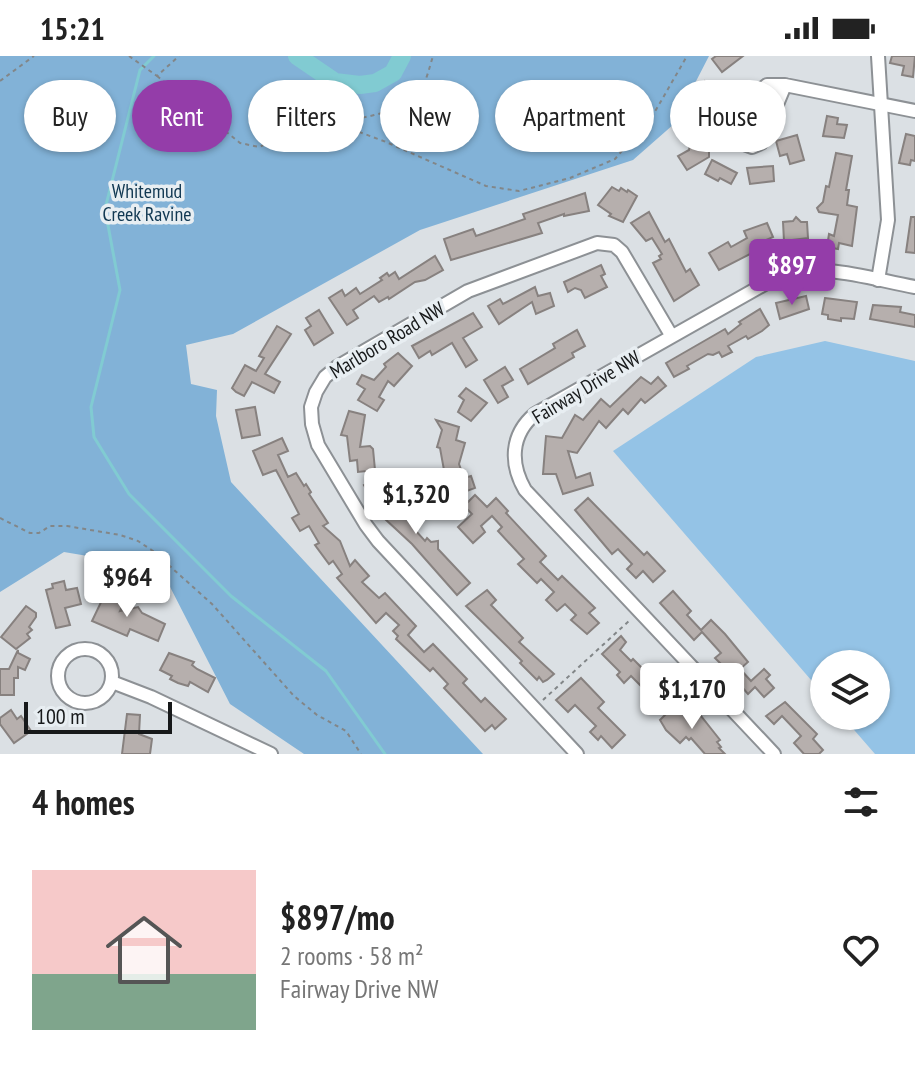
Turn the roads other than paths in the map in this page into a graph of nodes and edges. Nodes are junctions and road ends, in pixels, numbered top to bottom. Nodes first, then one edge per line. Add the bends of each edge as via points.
1 (878, 56) edge
2 (785, 85) joint
3 (786, 85) edge
4 (881, 104) junction
5 (915, 111) edge
6 (878, 280) junction
7 (915, 287) edge
8 (671, 335) junction
9 (112, 682) junction
10 (271, 754) edge
11 (577, 754) edge
12 (774, 754) edge

1 - 4 street
2 - 2 street via 761,143 744,144 739,132 753,96 767,85
3 - 4 street
4 - 5 street
4 - 6 street via 888,220
6 - 7 street, Fairway Drive NW
6 - 8 street, Fairway Drive NW via 825,270 786,274
8 - 11 street, Marlboro Road NW via 622,252 597,243 468,291 337,367 313,400 318,445 366,525
8 - 12 street, Fairway Drive NW via 529,419 516,445 515,470 533,499
9 - 9 street via 105,657 88,649 71,653 59,667 63,692 78,703 95,702
9 - 10 street

